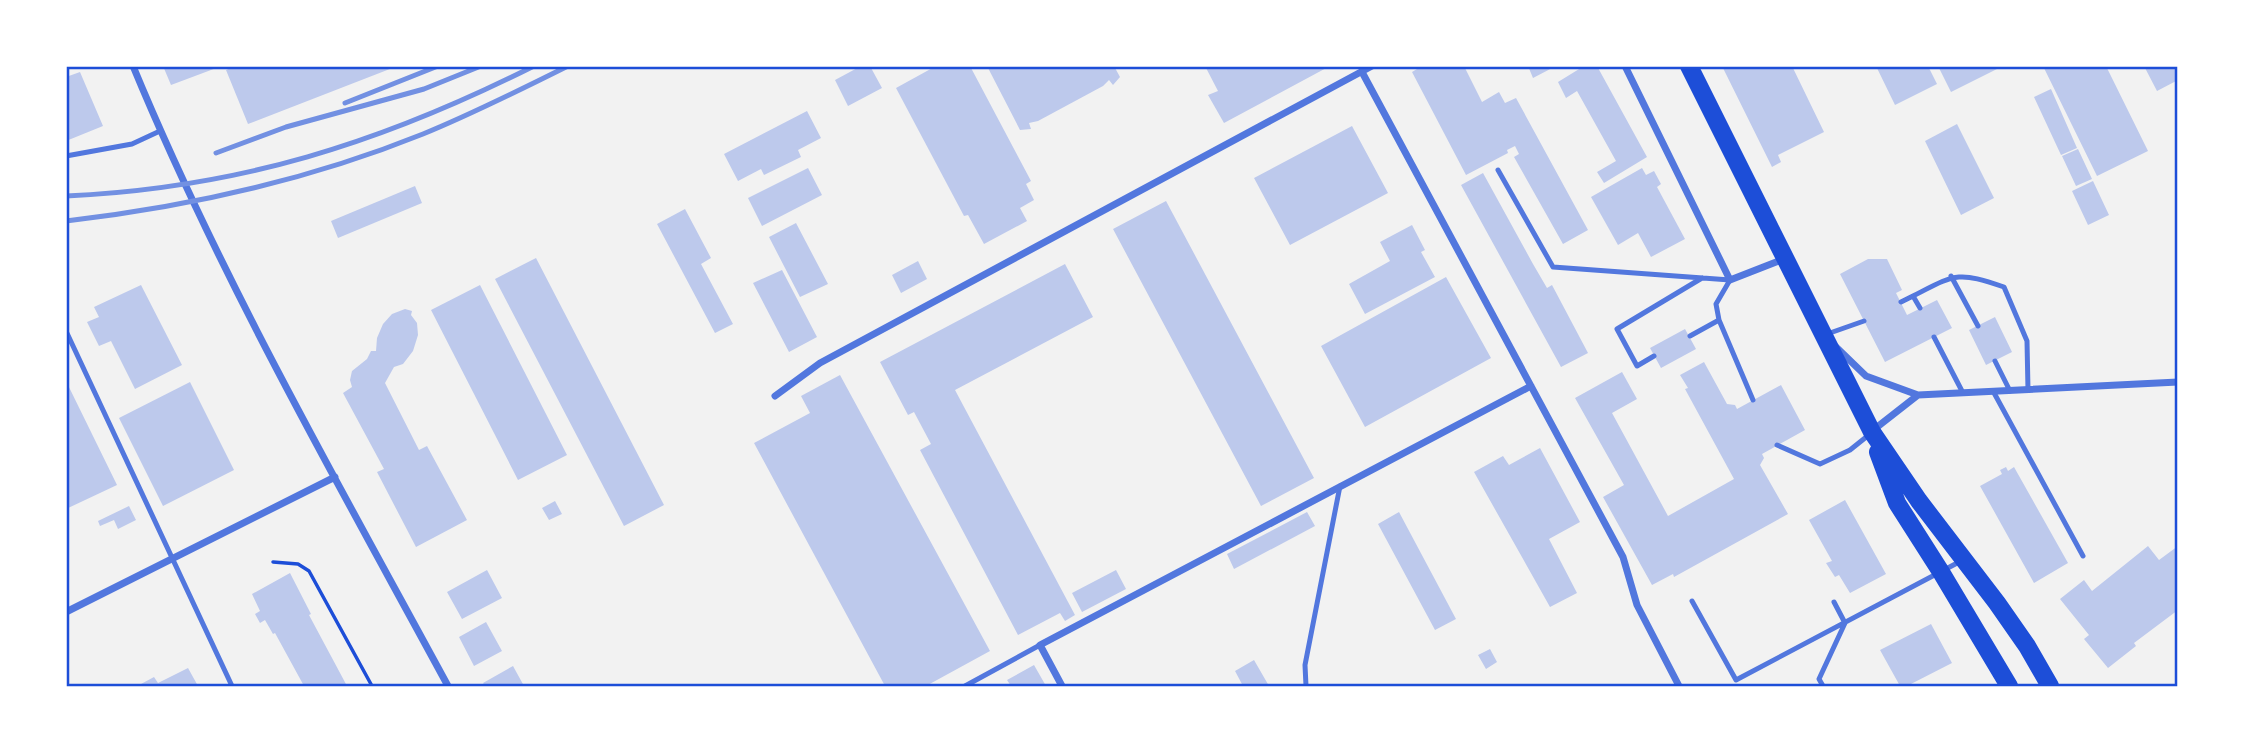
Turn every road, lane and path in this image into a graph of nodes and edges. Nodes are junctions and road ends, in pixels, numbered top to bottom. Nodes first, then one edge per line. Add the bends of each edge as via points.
1 (133, 66) edge
2 (1372, 66) edge
3 (1625, 66) edge
4 (1689, 66) edge
5 (1362, 72) junction
6 (160, 131) junction
7 (66, 156) edge
8 (1498, 170) dead end
9 (1785, 259) junction
10 (1951, 276) junction
11 (1702, 278) junction
12 (1730, 280) junction
13 (1913, 296) junction
14 (1901, 302) dead end
15 (1920, 309) dead end
16 (1719, 320) junction
17 (1864, 321) dead end
18 (1978, 326) dead end
19 (67, 335) edge
20 (1823, 335) junction
21 (1690, 337) dead end
22 (1934, 337) dead end
23 (1654, 356) dead end
24 (1995, 360) dead end
25 (2178, 382) edge
26 (1531, 386) junction
27 (2028, 390) junction
28 (1993, 391) junction
29 (2010, 391) junction
30 (1963, 393) junction
31 (1918, 395) junction
32 (775, 396) dead end
33 (1753, 400) dead end
34 (1872, 432) junction
35 (1777, 445) dead end
36 (335, 477) junction
37 (1340, 486) junction
38 (2083, 556) dead end
39 (172, 559) junction
40 (1964, 560) junction
41 (273, 562) dead end
42 (1941, 572) junction
43 (1692, 601) dead end
44 (1834, 602) dead end
45 (66, 612) edge
46 (1844, 623) junction
47 (1040, 645) junction
48 (232, 687) edge
49 (372, 687) edge
50 (447, 687) edge
51 (965, 687) edge
52 (1062, 687) edge
53 (1306, 687) edge
54 (1679, 687) edge
55 (1823, 687) edge
56 (2009, 687) edge
57 (2050, 687) edge

1 - 6 street
2 - 5 street
3 - 12 street
4 - 9 main road
5 - 26 street
5 - 32 street via 820,363
6 - 7 lane via 132,144
6 - 36 street
8 - 11 lane via 1553,267
9 - 12 street
9 - 20 main road
10 - 13 lane
10 - 18 lane
10 - 27 lane via 1975,277 2004,287 2027,341
11 - 12 lane
11 - 23 lane via 1617,329 1637,366
12 - 16 lane via 1716,304
13 - 14 lane
13 - 15 lane
16 - 21 lane
16 - 33 lane
17 - 20 lane
19 - 39 lane
20 - 31 street via 1866,376
20 - 34 main road
22 - 30 lane
24 - 29 lane
25 - 27 street
26 - 37 street
26 - 54 street via 1623,557 1637,605
27 - 29 street
28 - 29 street
28 - 30 street
28 - 38 lane
30 - 31 street
31 - 34 street
34 - 35 lane via 1850,450 1820,464
34 - 40 main road
34 - 42 main road via 1897,503
36 - 39 street
36 - 50 street
37 - 47 street
37 - 53 lane via 1305,665
39 - 45 street
39 - 48 lane
40 - 42 lane
40 - 57 main road via 2027,646
41 - 49 path via 298,564 309,571
42 - 46 lane
42 - 56 main road
43 - 46 lane via 1736,680
44 - 46 lane
46 - 55 lane via 1819,679
47 - 51 lane
47 - 52 street

